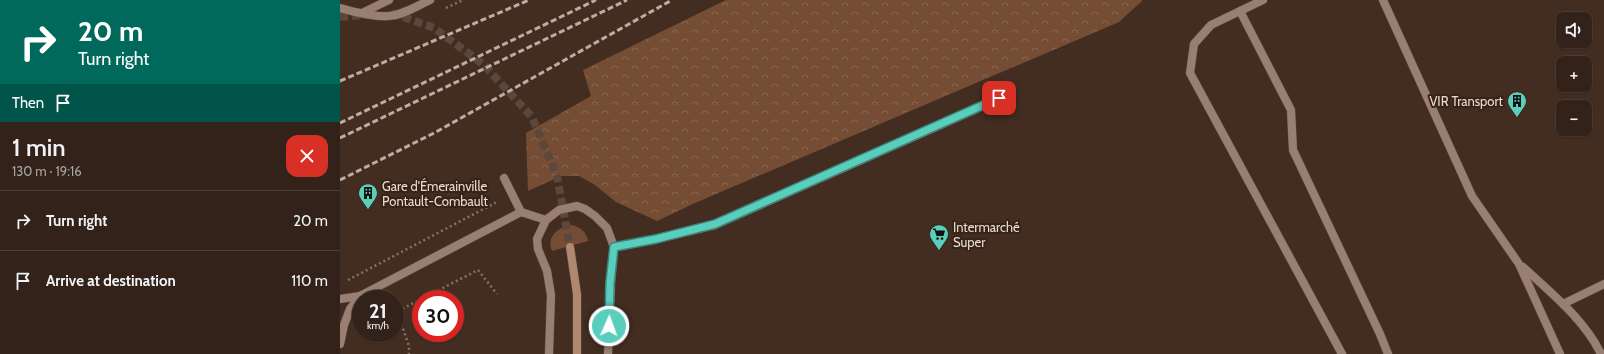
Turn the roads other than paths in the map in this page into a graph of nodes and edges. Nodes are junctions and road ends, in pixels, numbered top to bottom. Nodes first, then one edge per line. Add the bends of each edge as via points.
1 (389, 0) edge
2 (430, 0) edge
3 (1263, 0) edge
4 (1383, 0) edge
5 (340, 8) edge
6 (1240, 11) junction
7 (362, 13) junction
8 (999, 98) dead end
9 (504, 178) dead end
10 (521, 212) junction
11 (546, 220) junction
12 (570, 247) tunnel mouth
13 (614, 247) junction
14 (1519, 264) junction
15 (1604, 284) edge
16 (372, 290) edge
17 (352, 297) edge
18 (340, 299) edge
19 (1563, 304) junction
20 (352, 306) edge
21 (340, 344) edge
22 (549, 354) edge
23 (576, 354) edge
24 (608, 354) edge
25 (1342, 354) edge
26 (1388, 354) edge
27 (1560, 354) edge
28 (1601, 354) edge

1 - 7 street
2 - 7 street via 400,14 389,16
3 - 6 street
4 - 14 street via 1472,196
5 - 7 street
6 - 25 street via 1211,25 1194,44 1190,73
6 - 26 street via 1291,110 1293,150
8 - 13 street via 715,224
9 - 10 street
10 - 11 street
10 - 16 street
11 - 13 street via 559,210 577,206 585,209 607,228
11 - 22 street via 537,239 551,295
12 - 23 main road via 577,294
13 - 24 street
14 - 19 street
14 - 27 street
15 - 19 street
17 - 18 street
19 - 28 street via 1593,338
20 - 21 street

